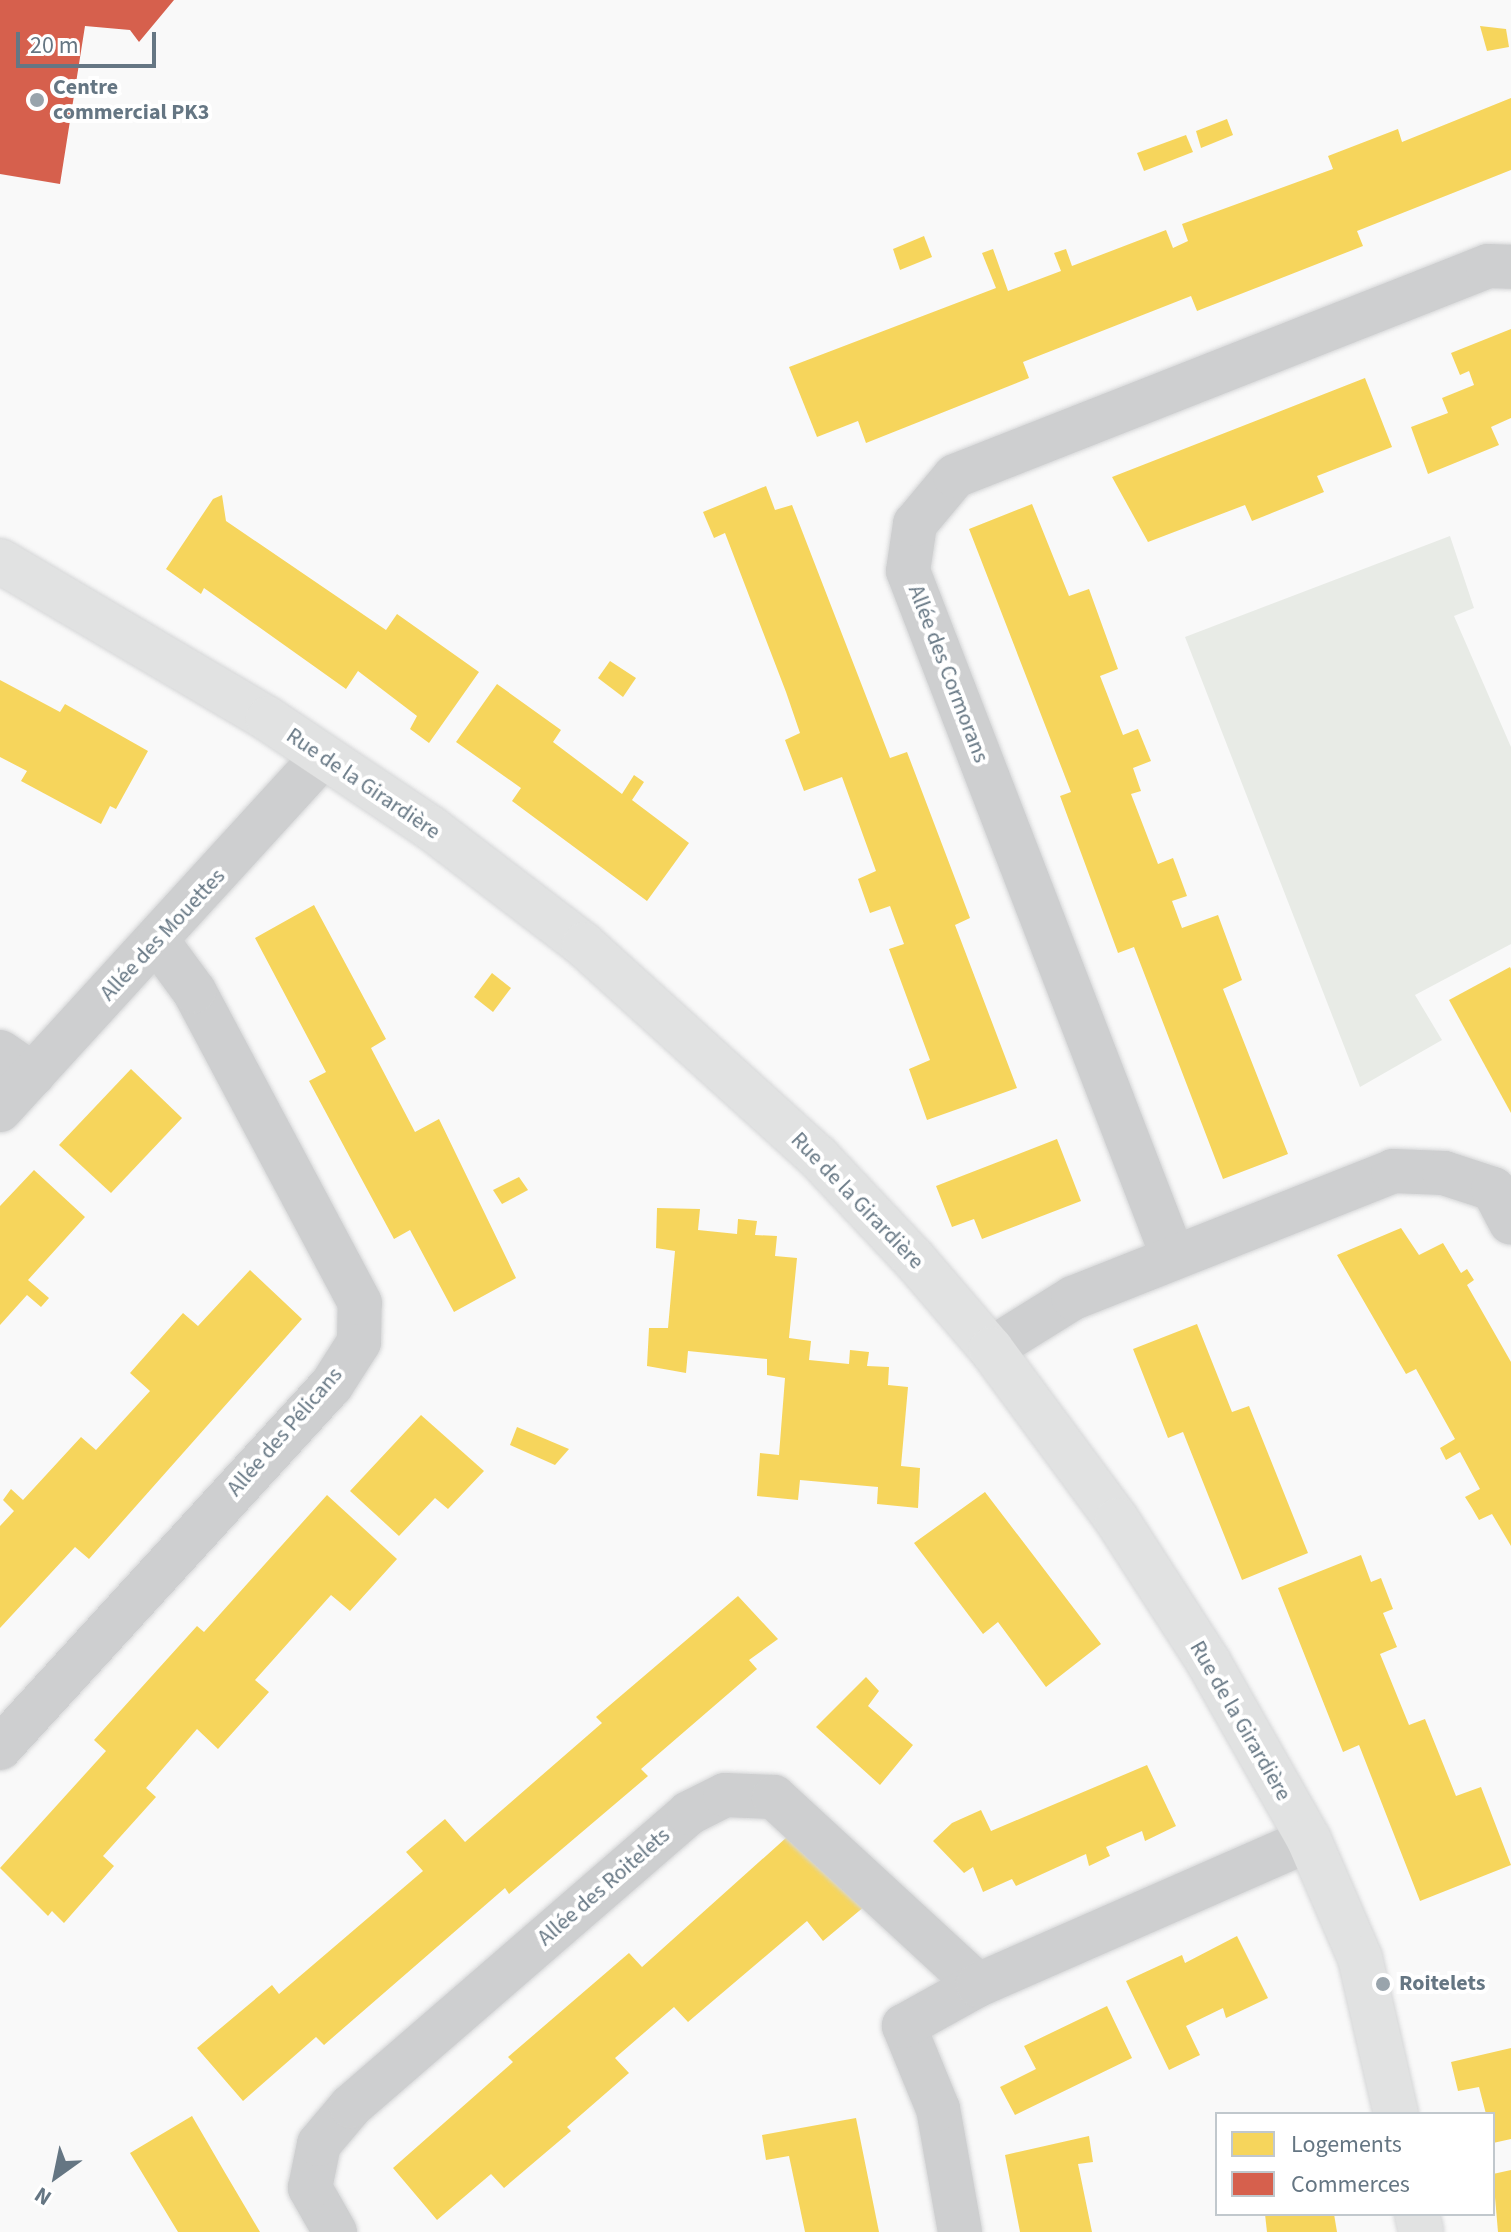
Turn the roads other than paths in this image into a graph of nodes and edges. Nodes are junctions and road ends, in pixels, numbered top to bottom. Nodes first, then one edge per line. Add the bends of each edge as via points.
1 (1511, 267) edge
2 (0, 561) edge
3 (323, 756) junction
4 (158, 942) junction
5 (17, 1063) edge
6 (0, 1110) edge
7 (1511, 1223) edge
8 (1173, 1257) junction
9 (991, 1349) junction
10 (0, 1748) edge
11 (1309, 1840) junction
12 (978, 1985) junction
13 (1396, 2112) edge
14 (335, 2232) edge
15 (960, 2232) edge

1 - 8 street, Allée des Cormorans via 1488,266 955,476 915,524 908,571
2 - 3 street, Rue de la Girardière via 133,635
3 - 4 street, Allée des Mouettes
3 - 9 street, Rue de la Girardière via 431,828 584,945 710,1055 818,1157
4 - 5 street, Allée des Mouettes
4 - 10 street, Allée des Pélicans via 194,991 360,1303 359,1342 331,1386
5 - 6 street, Allée des Mouettes
7 - 8 street via 1493,1189 1444,1173 1393,1171
8 - 9 street via 1073,1298
9 - 11 street, Rue de la Girardière via 1117,1520 1192,1637
11 - 12 street
11 - 13 street, Rue de la Girardière via 1360,1958
12 - 14 street, Allée des Roitelets via 774,1797 725,1795 689,1813 351,2106 319,2144 310,2188
12 - 15 street via 904,2026 938,2109

